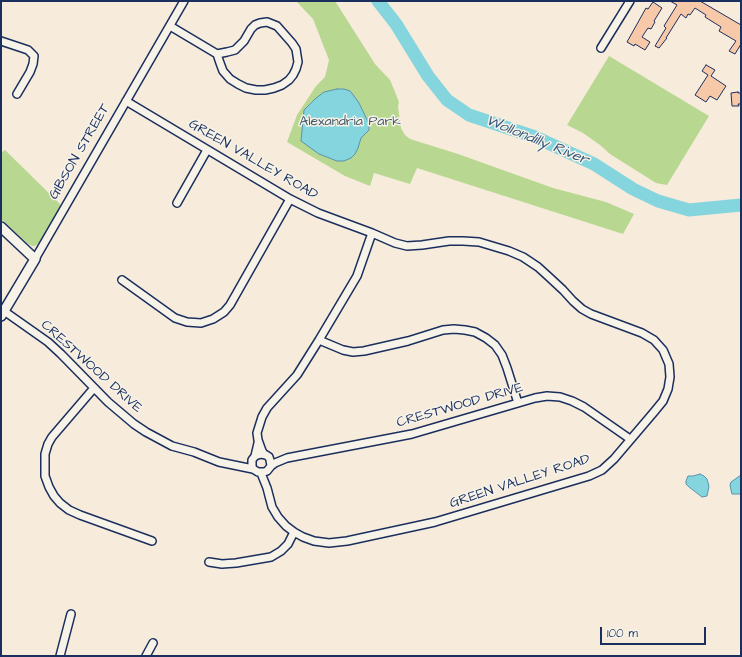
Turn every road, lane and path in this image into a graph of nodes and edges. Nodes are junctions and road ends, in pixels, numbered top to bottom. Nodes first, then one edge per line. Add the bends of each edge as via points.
1 (630, 1) edge
2 (182, 2) edge
3 (170, 26) junction
4 (1, 41) edge
5 (601, 48) dead end
6 (218, 54) junction
7 (18, 94) dead end
8 (126, 101) junction
9 (207, 150) junction
10 (290, 199) junction
11 (177, 203) dead end
12 (1, 227) edge
13 (372, 233) junction
14 (35, 259) junction
15 (122, 280) dead end
16 (2, 314) edge
17 (320, 340) junction
18 (94, 388) junction
19 (518, 403) junction
20 (630, 439) junction
21 (258, 440) junction
22 (254, 458) junction
23 (266, 464) junction
24 (230, 465) junction
25 (253, 469) junction
26 (294, 532) junction
27 (152, 542) dead end
28 (209, 562) dead end
29 (71, 614) dead end
30 (153, 643) dead end
31 (60, 656) edge
32 (146, 656) edge

1 - 5 street
2 - 3 street, GIBSON STREET
3 - 6 street
3 - 8 street, GIBSON STREET
4 - 7 street via 28,50 34,56 30,72
6 - 6 street via 223,71 230,79 246,88 256,90 282,85 294,75 298,62 296,49 292,43 277,26 266,22 255,25 235,50
8 - 9 street, GREEN VALLEY ROAD
8 - 14 street, GIBSON STREET
9 - 10 street, GREEN VALLEY ROAD
9 - 11 street
10 - 13 street, GREEN VALLEY ROAD via 318,213
10 - 15 street via 230,305 213,319 201,323 175,318
12 - 14 street
13 - 17 street via 357,276
13 - 20 street, GREEN VALLEY ROAD via 407,246 463,241 479,242 509,250 538,267 582,309 642,332 654,340 669,364 668,389 663,401
14 - 16 street, GIBSON STREET
16 - 18 street, CRESTWOOD DRIVE via 48,342
17 - 19 street via 353,352 408,341 443,330 475,332 495,345 502,355
17 - 21 street via 297,375 265,412 257,433
18 - 24 street, CRESTWOOD DRIVE via 130,421 158,439
18 - 27 street via 48,444 45,454 45,476 49,487 60,503 69,510
19 - 20 street, CRESTWOOD DRIVE via 547,396 560,397 584,406
19 - 23 street, CRESTWOOD DRIVE via 412,434
20 - 26 street, GREEN VALLEY ROAD via 602,470 589,476 435,522 329,543 314,541
21 - 22 street
21 - 23 street, GREEN VALLEY ROAD
22 - 23 street, CRESTWOOD DRIVE via 261,454
22 - 24 street, CRESTWOOD DRIVE via 249,462
22 - 25 street
23 - 25 street, CRESTWOOD DRIVE via 258,472
23 - 26 street, GREEN VALLEY ROAD via 267,488 272,507 278,517
24 - 25 street, CRESTWOOD DRIVE
26 - 28 street via 288,544 271,557 236,563
29 - 31 street
30 - 32 street

